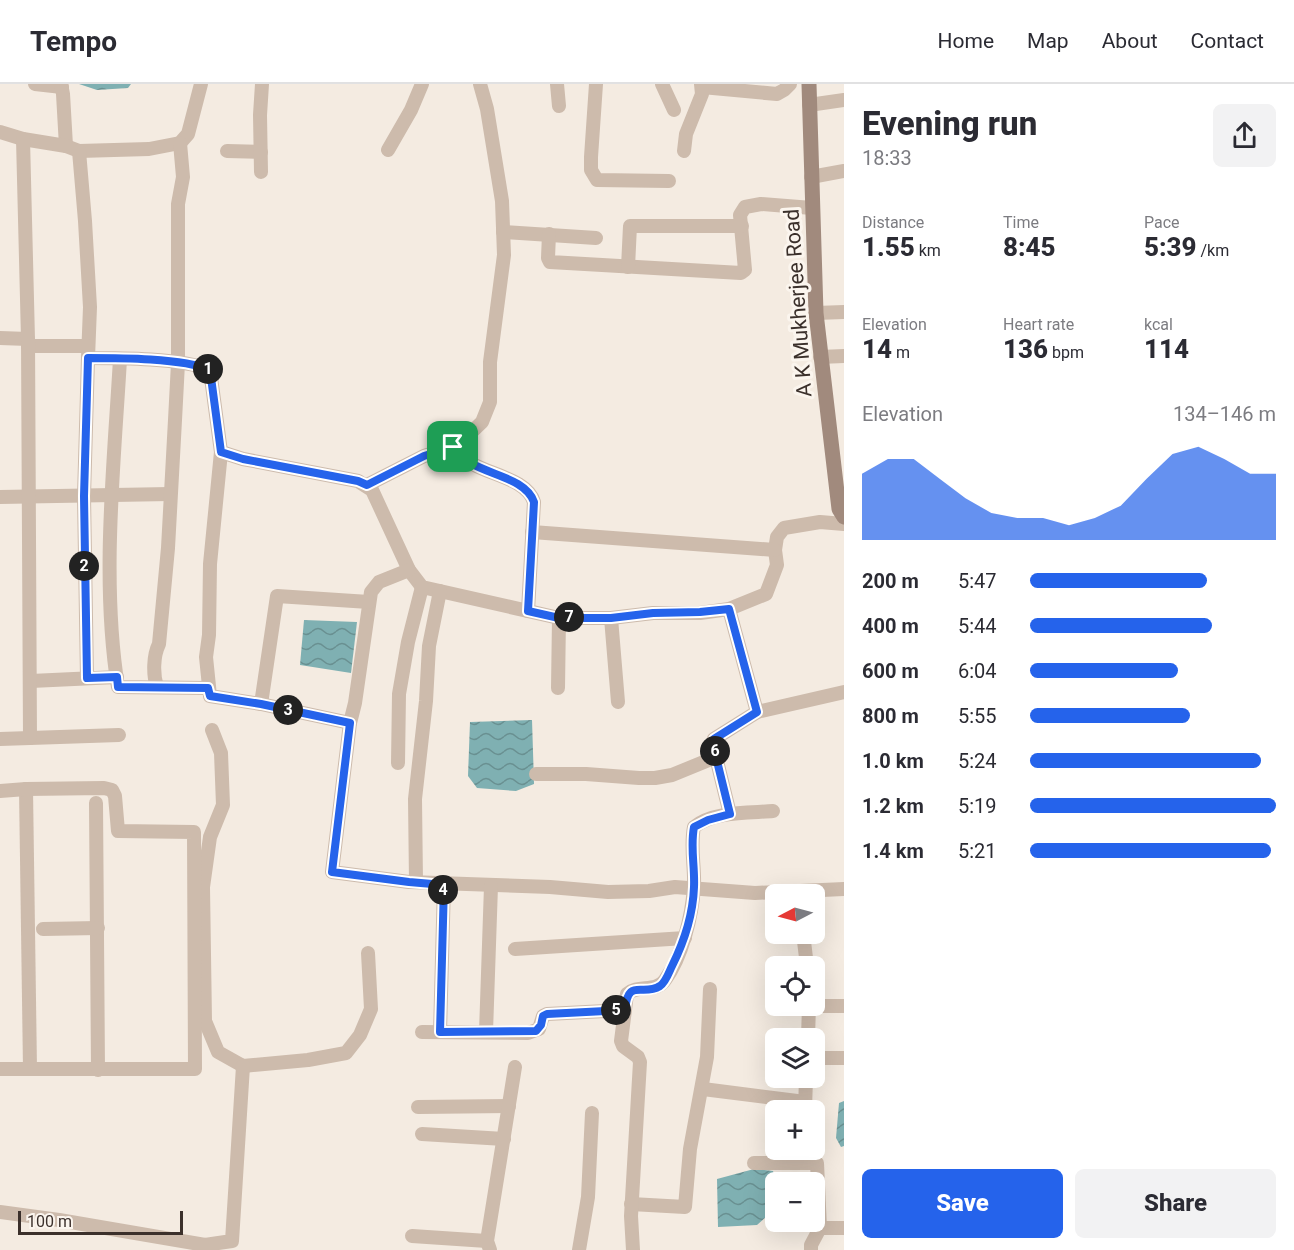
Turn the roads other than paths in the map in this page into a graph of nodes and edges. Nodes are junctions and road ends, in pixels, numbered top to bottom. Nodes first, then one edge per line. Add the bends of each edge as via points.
1 (35, 84) edge
2 (201, 84) edge
3 (262, 84) edge
4 (422, 84) edge
5 (480, 84) edge
6 (557, 84) edge
7 (596, 84) edge
8 (662, 84) edge
9 (701, 85) edge
10 (790, 85) edge
11 (809, 85) edge
12 (61, 86) edge
13 (743, 87) edge
14 (767, 88) edge
15 (844, 100) edge
16 (809, 105) junction
17 (559, 106) dead end
18 (674, 110) dead end
19 (0, 132) edge
20 (23, 139) junction
21 (180, 143) junction
22 (72, 149) junction
23 (388, 150) dead end
24 (684, 151) dead end
25 (227, 152) dead end
26 (261, 152) junction
27 (844, 171) edge
28 (261, 172) dead end
29 (811, 177) junction
30 (669, 181) dead end
31 (812, 208) junction
32 (742, 226) junction
33 (503, 232) junction
34 (549, 234) junction
35 (596, 238) dead end
36 (628, 267) junction
37 (844, 312) edge
38 (816, 313) junction
39 (0, 338) edge
40 (28, 342) junction
41 (88, 352) junction
42 (844, 356) edge
43 (820, 357) junction
44 (120, 358) junction
45 (178, 363) junction
46 (453, 447) junction
47 (221, 452) junction
48 (367, 485) junction
49 (170, 494) junction
50 (112, 495) junction
51 (84, 496) junction
52 (0, 497) edge
53 (28, 497) junction
54 (844, 517) edge
55 (844, 524) edge
56 (532, 532) junction
57 (774, 550) junction
58 (409, 570) junction
59 (422, 586) junction
60 (440, 591) junction
61 (369, 602) junction
62 (729, 609) junction
63 (528, 611) junction
64 (559, 618) junction
65 (611, 618) junction
66 (408, 642) junction
67 (429, 646) junction
68 (117, 677) junction
69 (87, 678) junction
70 (31, 681) junction
71 (157, 687) junction
72 (208, 688) junction
73 (558, 688) dead end
74 (844, 692) edge
75 (618, 702) dead end
76 (261, 704) junction
77 (757, 712) junction
78 (350, 723) junction
79 (212, 730) dead end
80 (119, 735) dead end
81 (30, 738) junction
82 (0, 739) edge
83 (716, 757) junction
84 (398, 763) dead end
85 (536, 774) dead end
86 (26, 789) junction
87 (0, 791) edge
88 (96, 803) dead end
89 (774, 811) dead end
90 (730, 814) junction
91 (416, 882) junction
92 (444, 885) junction
93 (490, 886) junction
94 (694, 888) junction
95 (844, 889) edge
96 (825, 891) edge
97 (765, 893) edge
98 (98, 928) junction
99 (43, 929) dead end
100 (685, 938) junction
101 (515, 949) dead end
102 (368, 953) dead end
103 (710, 989) dead end
104 (825, 1005) edge
105 (844, 1006) edge
106 (625, 1010) junction
107 (422, 1032) dead end
108 (440, 1032) junction
109 (486, 1032) junction
110 (825, 1058) edge
111 (844, 1058) edge
112 (243, 1066) junction
113 (515, 1067) dead end
114 (0, 1069) edge
115 (30, 1069) junction
116 (98, 1070) junction
117 (703, 1089) junction
118 (769, 1100) edge
119 (509, 1106) junction
120 (418, 1107) dead end
121 (592, 1113) dead end
122 (422, 1134) dead end
123 (504, 1139) junction
124 (775, 1160) edge
125 (812, 1160) edge
126 (754, 1163) dead end
127 (818, 1172) edge
128 (631, 1204) junction
129 (0, 1212) edge
130 (825, 1227) edge
131 (844, 1228) edge
132 (818, 1232) edge
133 (412, 1236) dead end
134 (461, 1244) edge
135 (489, 1245) edge
136 (579, 1250) edge
137 (633, 1250) edge
138 (811, 1250) edge

1 - 12 street
2 - 21 street via 188,134
3 - 26 street
4 - 23 street
5 - 33 street via 488,109
6 - 17 street
7 - 30 street via 591,170 597,180
8 - 18 street
9 - 13 street
9 - 24 street via 702,94 686,134
10 - 11 street
10 - 14 street via 777,93
11 - 16 street, A K Mukherjee Road
12 - 22 street
13 - 14 street
15 - 16 street
16 - 29 street, A K Mukherjee Road
19 - 20 street
20 - 22 street
20 - 40 street
21 - 22 street via 149,149
21 - 45 street via 183,177 178,204
22 - 41 street via 85,220
25 - 26 street
26 - 28 street
27 - 29 street
29 - 31 street, A K Mukherjee Road
31 - 32 street via 745,207
31 - 38 street, A K Mukherjee Road
32 - 36 street via 630,226
32 - 36 street via 745,270 741,273
33 - 34 street
33 - 46 street via 504,255 490,362 490,402 482,422
34 - 35 street
34 - 36 street via 550,262
37 - 38 street
38 - 43 street, A K Mukherjee Road
39 - 40 street
40 - 41 street
40 - 53 street
41 - 44 street
41 - 51 street
42 - 43 street
43 - 54 street, A K Mukherjee Road via 839,509
44 - 45 street
44 - 50 street
45 - 47 street via 210,370
45 - 49 street
46 - 48 street via 424,456
46 - 56 street via 471,463 532,495
47 - 48 street
47 - 72 street via 210,564
48 - 58 street
49 - 50 street
49 - 71 street via 155,660
50 - 51 street
50 - 68 street via 110,607
51 - 53 street
51 - 69 street
52 - 53 street
53 - 70 street
55 - 57 street via 820,522 784,528
56 - 57 street
56 - 63 street
57 - 62 street via 777,565 766,594
58 - 59 street
58 - 61 street via 379,582
59 - 60 street
59 - 66 street
60 - 63 street
60 - 67 street
61 - 76 street via 277,596
61 - 78 street
62 - 65 street
62 - 77 street
63 - 64 street
64 - 65 street
64 - 73 street
65 - 75 street
66 - 67 street
66 - 84 street via 399,694
67 - 91 street via 415,798
68 - 69 street
68 - 71 street via 118,687
69 - 70 street
70 - 81 street
71 - 72 street
72 - 76 street via 210,696
74 - 77 street
76 - 78 street
77 - 83 street via 714,739
78 - 91 street via 332,872
79 - 112 street via 221,753 223,805 210,837 203,887 205,1021 218,1052
80 - 81 street
81 - 82 street
83 - 85 street via 655,778
83 - 90 street
86 - 87 street
86 - 115 street
86 - 116 street via 112,790 118,831 194,832 195,1069
88 - 98 street
89 - 90 street
90 - 94 street via 694,827
91 - 92 street
92 - 93 street
92 - 108 street
93 - 94 street via 608,892
93 - 109 street
94 - 97 street
94 - 100 street
95 - 96 street
98 - 99 street
98 - 116 street
100 - 101 street
100 - 106 street via 665,981 659,986 631,991
102 - 112 street via 371,1009 360,1035 346,1053
103 - 117 street
104 - 105 street
106 - 109 street via 547,1014 536,1031
106 - 128 street via 622,1046 640,1062
107 - 108 street
108 - 109 street
110 - 111 street
112 - 129 street via 232,1241 205,1245
113 - 119 street
114 - 115 street
115 - 116 street
117 - 118 street
117 - 128 street via 690,1149 685,1207
119 - 120 street
119 - 123 street
121 - 136 street via 588,1197
122 - 123 street
123 - 135 street
124 - 126 street
125 - 127 street via 818,1163
128 - 137 street
130 - 131 street
132 - 138 street
133 - 134 street
134 - 135 street

